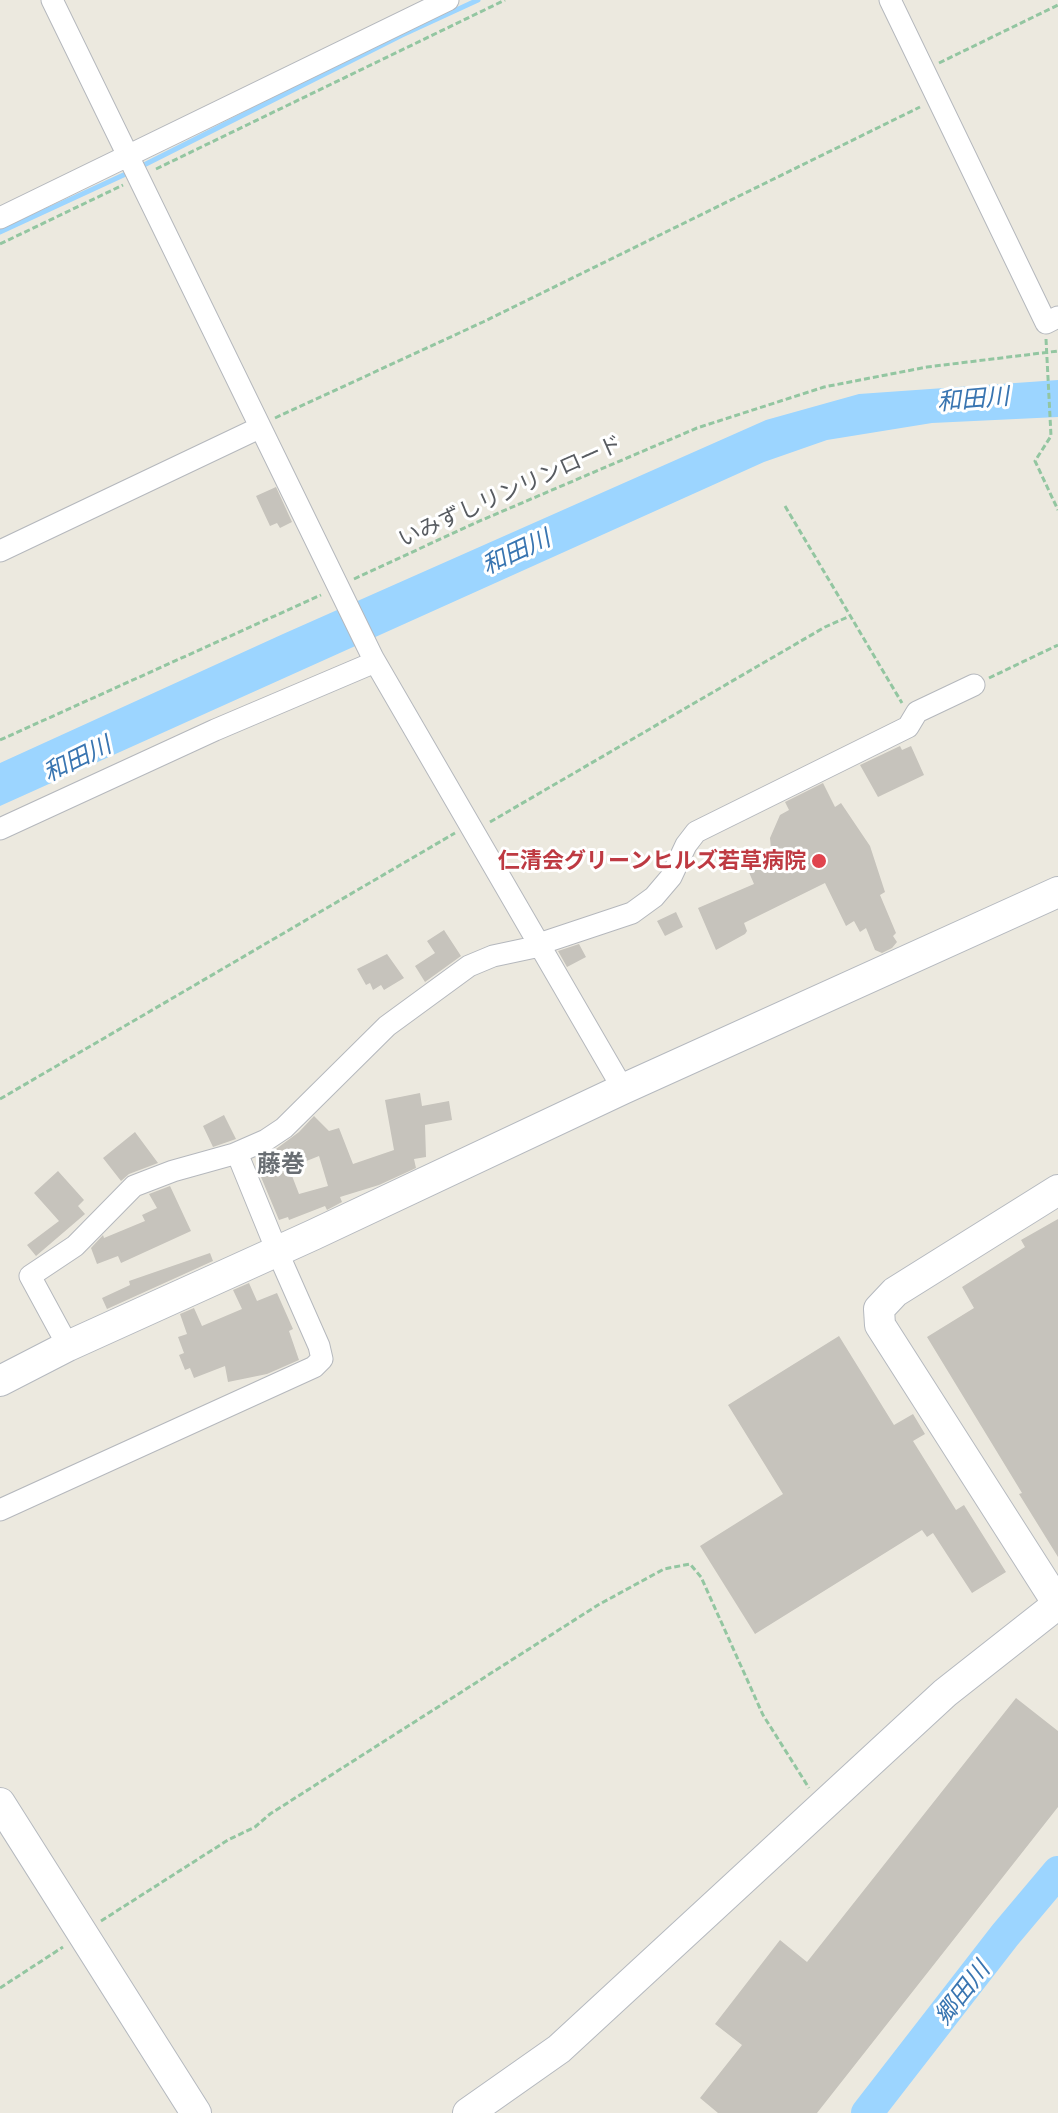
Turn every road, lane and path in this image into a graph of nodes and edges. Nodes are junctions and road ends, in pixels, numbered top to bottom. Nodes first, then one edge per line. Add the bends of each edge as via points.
1 (52, 0) edge
2 (448, 0) edge
3 (505, 0) edge
4 (890, 0) edge
5 (1058, 5) edge
6 (924, 70) junction
7 (938, 98) junction
8 (127, 157) junction
9 (139, 177) junction
10 (0, 218) edge
11 (0, 244) edge
12 (1058, 317) edge
13 (1045, 351) junction
14 (1058, 351) edge
15 (258, 427) junction
16 (785, 506) dead end
17 (1058, 510) edge
18 (0, 551) edge
19 (341, 594) junction
20 (850, 616) junction
21 (1058, 645) edge
22 (374, 660) junction
23 (974, 685) joint
24 (912, 720) junction
25 (0, 740) edge
26 (472, 828) junction
27 (0, 829) edge
28 (1058, 892) edge
29 (539, 945) junction
30 (623, 1089) junction
31 (0, 1099) edge
32 (237, 1153) junction
33 (1058, 1190) edge
34 (277, 1251) junction
35 (68, 1346) junction
36 (0, 1381) edge
37 (0, 1510) edge
38 (1058, 1604) edge
39 (0, 1803) edge
40 (822, 1807) junction
41 (84, 1933) junction
42 (0, 1988) edge
43 (483, 2110) edge
44 (196, 2113) edge

1 - 8 street
2 - 8 street
3 - 9 path
4 - 6 street
5 - 6 path
6 - 7 street
7 - 12 street via 1046,322
7 - 15 path via 483,322
8 - 9 street
8 - 10 street
9 - 11 path
9 - 15 street
13 - 14 path, いみずしリンリンロード
13 - 17 path via 1051,436 1035,461
13 - 19 path, いみずしリンリンロード via 927,367 824,387 697,428 475,524
15 - 18 street
15 - 19 street
16 - 20 path
19 - 22 street
19 - 25 path, いみずしリンリンロード
20 - 24 path
20 - 26 path
21 - 23 path
22 - 26 street
22 - 27 street
23 - 24 street via 917,712
24 - 29 street via 908,727 696,832 671,877 654,897 632,913
26 - 29 street
26 - 31 path
28 - 30 street
29 - 30 street
29 - 32 street via 469,966 387,1026 284,1128
30 - 34 street
32 - 34 street
32 - 35 street via 134,1186 75,1246 30,1276
33 - 38 street via 895,1292 879,1309 880,1325
34 - 35 street
34 - 37 street via 320,1346 322,1359 314,1367
35 - 36 street
38 - 40 street via 945,1693
39 - 41 street
40 - 41 path via 762,1716 701,1577 690,1564 664,1569 598,1605
40 - 43 street via 559,2049
41 - 42 path
41 - 44 street

